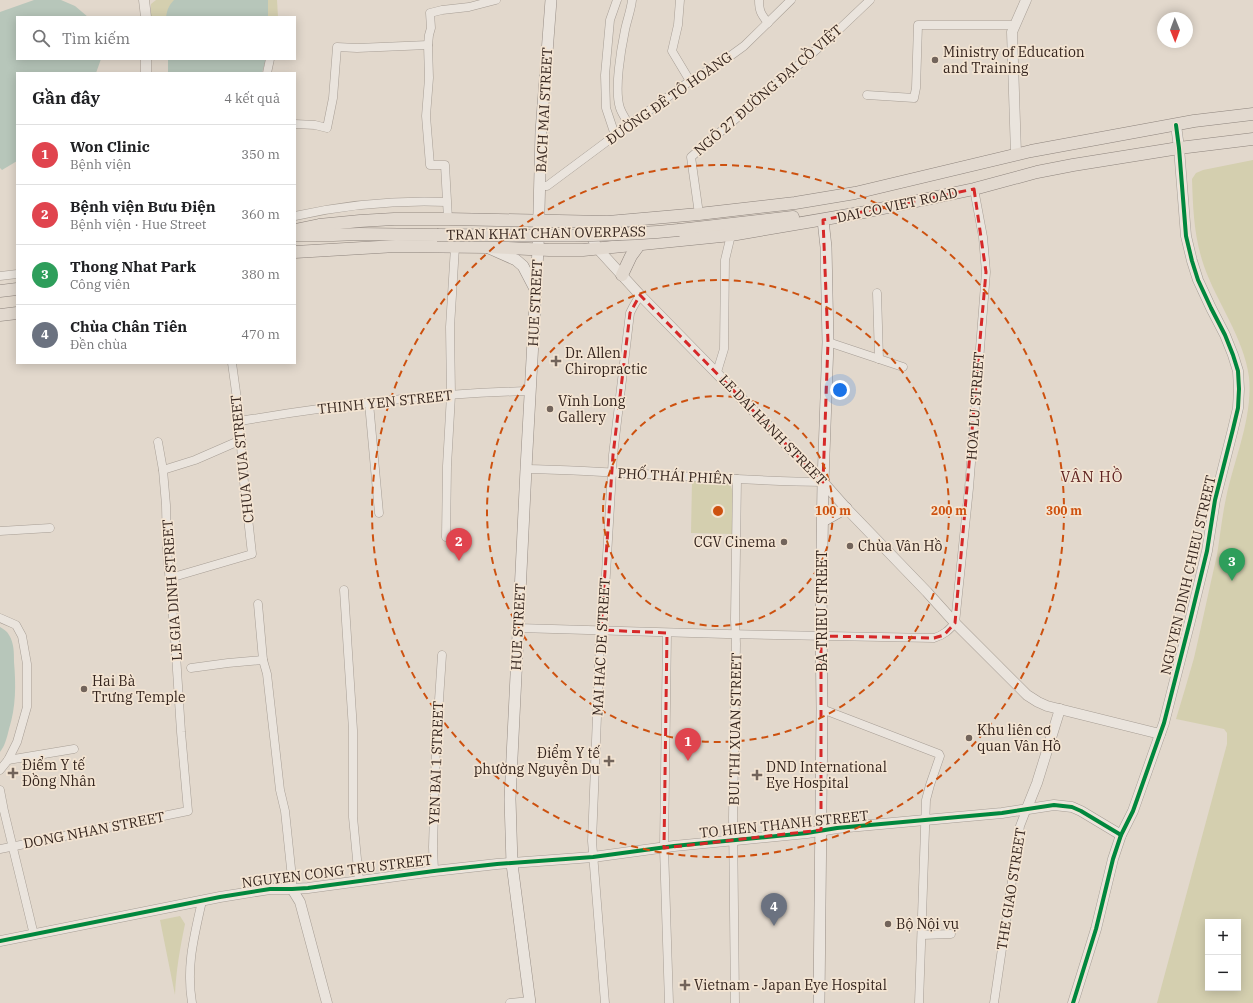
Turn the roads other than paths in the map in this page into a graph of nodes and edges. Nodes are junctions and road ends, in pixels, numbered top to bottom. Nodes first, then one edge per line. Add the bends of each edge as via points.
1 (144, 0) edge
2 (496, 0) edge
3 (551, 0) edge
4 (618, 0) edge
5 (632, 0) edge
6 (680, 0) edge
7 (759, 0) edge
8 (791, 0) edge
9 (870, 0) edge
10 (1026, 0) edge
11 (146, 16) edge
12 (768, 23) junction
13 (1014, 24) junction
14 (428, 45) junction
15 (146, 60) edge
16 (270, 60) edge
17 (146, 72) edge
18 (267, 72) edge
19 (690, 81) junction
20 (867, 95) dead end
21 (1253, 114) edge
22 (296, 124) edge
23 (1176, 124) junction
24 (629, 125) junction
25 (615, 135) junction
26 (1253, 139) edge
27 (1179, 148) junction
28 (1016, 154) junction
29 (905, 181) junction
30 (540, 186) junction
31 (974, 189) junction
32 (446, 202) junction
33 (795, 203) junction
34 (910, 203) junction
35 (699, 214) junction
36 (296, 216) edge
37 (836, 217) junction
38 (448, 219) junction
39 (468, 219) junction
40 (633, 220) junction
41 (823, 220) junction
42 (538, 221) junction
43 (584, 222) junction
44 (720, 224) junction
45 (296, 230) edge
46 (296, 235) edge
47 (397, 235) junction
48 (731, 235) junction
49 (639, 245) junction
50 (487, 246) junction
51 (455, 247) junction
52 (598, 249) junction
53 (538, 250) junction
54 (300, 251) edge
55 (16, 274) edge
56 (622, 275) junction
57 (0, 276) edge
58 (16, 289) edge
59 (0, 291) edge
60 (536, 292) junction
61 (877, 292) dead end
62 (640, 295) junction
63 (16, 313) edge
64 (0, 315) edge
65 (828, 342) junction
66 (879, 359) junction
67 (232, 364) edge
68 (903, 367) dead end
69 (717, 372) junction
70 (531, 391) junction
71 (451, 395) junction
72 (369, 403) junction
73 (240, 421) junction
74 (241, 440) junction
75 (158, 442) dead end
76 (526, 469) junction
77 (163, 470) junction
78 (612, 472) junction
79 (737, 479) junction
80 (824, 482) junction
81 (846, 508) junction
82 (380, 513) dead end
83 (823, 521) junction
84 (50, 528) dead end
85 (0, 531) edge
86 (446, 537) dead end
87 (170, 578) junction
88 (344, 590) dead end
89 (258, 604) dead end
90 (0, 618) edge
91 (955, 623) junction
92 (518, 628) junction
93 (601, 630) junction
94 (667, 633) junction
95 (736, 634) junction
96 (822, 636) junction
97 (442, 655) dead end
98 (263, 660) junction
99 (191, 668) dead end
100 (822, 709) junction
101 (1060, 709) junction
102 (1160, 734) junction
103 (74, 749) dead end
104 (8, 760) junction
105 (0, 770) edge
106 (0, 790) edge
107 (1027, 808) junction
108 (188, 811) joint
109 (925, 821) junction
110 (821, 830) junction
111 (1121, 835) junction
112 (733, 840) junction
113 (13, 846) junction
114 (664, 848) junction
115 (0, 849) edge
116 (593, 857) junction
117 (512, 864) junction
118 (434, 871) junction
119 (359, 880) junction
120 (292, 889) junction
121 (202, 901) junction
122 (951, 934) dead end
123 (34, 935) junction
124 (922, 936) junction
125 (0, 942) edge
126 (530, 1002) edge
127 (192, 1003) edge
128 (327, 1003) edge
129 (510, 1003) edge
130 (605, 1003) edge
131 (669, 1003) edge
132 (735, 1003) edge
133 (819, 1003) edge
134 (919, 1003) edge
135 (994, 1003) edge
136 (1073, 1003) edge

1 - 11 street
2 - 14 street via 430,13
3 - 30 main road, BACH MAI STREET via 541,132
4 - 25 street via 610,20 605,75 606,108
5 - 24 street via 618,81 620,107
6 - 19 street via 672,51
7 - 12 street via 759,9
8 - 12 street, ĐƯỜNG ĐÊ TÔ HOÀNG
9 - 35 street, NGÕ 27 ĐƯỜNG ĐẠI CỒ VIỆT via 830,38 691,157
10 - 13 street
12 - 19 street, ĐƯỜNG ĐÊ TÔ HOÀNG via 744,46
13 - 20 street via 918,25 914,98
13 - 28 street via 1012,32
14 - 22 street via 337,47 326,128
14 - 32 street via 426,116 430,165 446,165
15 - 17 street
16 - 18 street
19 - 24 street, ĐƯỜNG ĐÊ TÔ HOÀNG
21 - 23 main road, DAI CO VIET ROAD
23 - 27 street, NGUYEN DINH CHIEU STREET
23 - 28 main road, DAI CO VIET ROAD
24 - 25 street, ĐƯỜNG ĐÊ TÔ HOÀNG
25 - 30 street, ĐƯỜNG ĐÊ TÔ HOÀNG via 547,186
26 - 27 main road, DAI CO VIET ROAD
27 - 31 main road, DAI CO VIET ROAD via 1037,172
27 - 102 street, NGUYEN DINH CHIEU STREET via 1186,236 1192,261 1198,280 1233,355 1238,371 1239,389 1234,429 1215,500 1206,552 1181,660
28 - 29 main road, DAI CO VIET ROAD
29 - 33 main road, DAI CO VIET ROAD
29 - 34 main road
30 - 42 main road, BACH MAI STREET
31 - 34 main road, DAI CO VIET ROAD
31 - 91 street, HOA LU STREET via 986,272 969,488
32 - 36 street via 385,202
32 - 38 street
33 - 35 main road, DAI CO VIET ROAD
33 - 44 main road, TRAN KHAT CHAN OVERPASS
34 - 37 main road, DAI CO VIET ROAD
35 - 40 main road, DAI CO VIET ROAD
37 - 41 main road, DAI CO VIET ROAD
37 - 44 main road, TRAN KHAT CHAN OVERPASS via 815,213
38 - 39 main road, DAI CO VIET ROAD
38 - 45 main road, DAI CO VIET ROAD via 360,221
39 - 42 main road, DAI CO VIET ROAD
39 - 51 main road via 478,225 479,237
40 - 43 main road, DAI CO VIET ROAD
40 - 49 main road via 626,237 630,242
41 - 48 main road, DAI CO VIET ROAD
41 - 65 main road, BA TRIEU STREET
42 - 43 main road, DAI CO VIET ROAD
42 - 53 main road, BACH MAI STREET
43 - 52 street, LE DAI HANH STREET
44 - 47 main road, TRAN KHAT CHAN OVERPASS, bridge via 603,236
46 - 47 main road, TRAN KHAT CHAN OVERPASS
47 - 54 main road, TRAN KHAT CHAN OVERPASS via 331,242
48 - 49 main road, DAI CO VIET ROAD
48 - 69 street via 726,260 725,343
49 - 52 main road, DAI CO VIET ROAD
49 - 56 main road
50 - 51 main road, DAI CO VIET ROAD
50 - 53 main road, DAI CO VIET ROAD
50 - 60 main road via 524,266
51 - 54 main road, DAI CO VIET ROAD via 396,246
51 - 71 street via 450,327
52 - 53 main road, DAI CO VIET ROAD
52 - 56 street, LE DAI HANH STREET
53 - 60 main road, HUE STREET
55 - 57 street
56 - 62 street, LE DAI HANH STREET
58 - 59 main road
60 - 70 main road, HUE STREET
61 - 66 street
62 - 69 street, LE DAI HANH STREET
62 - 78 street, MAI HAC DE STREET via 630,313
63 - 64 main road
65 - 66 street
65 - 80 main road, BA TRIEU STREET
66 - 68 street
67 - 73 street, CHUA VUA STREET
69 - 80 street, LE DAI HANH STREET
70 - 71 street, THINH YEN STREET
70 - 76 main road, HUE STREET
71 - 72 street, THINH YEN STREET
71 - 86 street
72 - 73 street, THINH YEN STREET via 310,409
72 - 82 street
73 - 74 street, CHUA VUA STREET
74 - 77 street via 195,460
74 - 87 street, CHUA VUA STREET via 252,554
75 - 77 street, LE GIA DINH STREET
76 - 78 street, PHỐ THÁI PHIÊN
76 - 92 main road, HUE STREET
77 - 87 street, LE GIA DINH STREET
78 - 79 street, PHỐ THÁI PHIÊN
78 - 93 street, MAI HAC DE STREET
79 - 80 street, PHỐ THÁI PHIÊN
79 - 95 street, BUI THI XUAN STREET
80 - 81 street, LE DAI HANH STREET
80 - 83 main road, BA TRIEU STREET
81 - 83 main road
81 - 91 street, LE DAI HANH STREET
83 - 96 main road, BA TRIEU STREET
84 - 85 street
87 - 108 street, LE GIA DINH STREET
88 - 119 street via 352,730 353,817
89 - 98 street
90 - 104 street via 16,625 22,636 27,664 28,707 17,742
91 - 96 street via 944,635 934,638
91 - 101 street, LE DAI HANH STREET via 1027,695 1038,702
92 - 93 street
92 - 117 main road, HUE STREET via 510,799
93 - 94 street
93 - 116 street, MAI HAC DE STREET
94 - 95 street
94 - 114 street
95 - 96 street
95 - 112 street, BUI THI XUAN STREET
96 - 100 main road, BA TRIEU STREET
97 - 118 street, YEN BAI 1 STREET via 436,745
98 - 99 street
98 - 120 street via 285,811
100 - 109 street via 939,754 926,800
100 - 110 main road, BA TRIEU STREET
101 - 102 street, LE DAI HANH STREET
101 - 107 street, THE GIAO STREET
102 - 111 street, NGUYEN DINH CHIEU STREET via 1133,811
103 - 104 street
104 - 105 street
106 - 113 street
107 - 109 street, TO HIEN THANH STREET
107 - 111 street, TO HIEN THANH STREET via 1054,805 1072,807
107 - 135 street, THE GIAO STREET via 1020,826
108 - 113 street, DONG NHAN STREET
109 - 110 street, TO HIEN THANH STREET
109 - 124 street
110 - 112 street, TO HIEN THANH STREET
110 - 133 main road, BA TRIEU STREET
111 - 136 street, NGUYEN DINH CHIEU STREET
112 - 114 street, TO HIEN THANH STREET
112 - 132 street, BUI THI XUAN STREET
113 - 115 street, DONG NHAN STREET
113 - 123 street
114 - 116 street, TO HIEN THANH STREET
114 - 131 street
116 - 117 street, TO HIEN THANH STREET
116 - 130 street, MAI HAC DE STREET
117 - 118 street, NGUYEN CONG TRU STREET
117 - 126 main road, HUE STREET
118 - 119 street, NGUYEN CONG TRU STREET
119 - 120 street, NGUYEN CONG TRU STREET
120 - 121 street, NGUYEN CONG TRU STREET via 270,889
120 - 128 street via 300,902
121 - 123 street, NGUYEN CONG TRU STREET
121 - 127 street via 189,967
122 - 124 street
123 - 125 street, NGUYEN CONG TRU STREET
124 - 134 street
126 - 129 street

